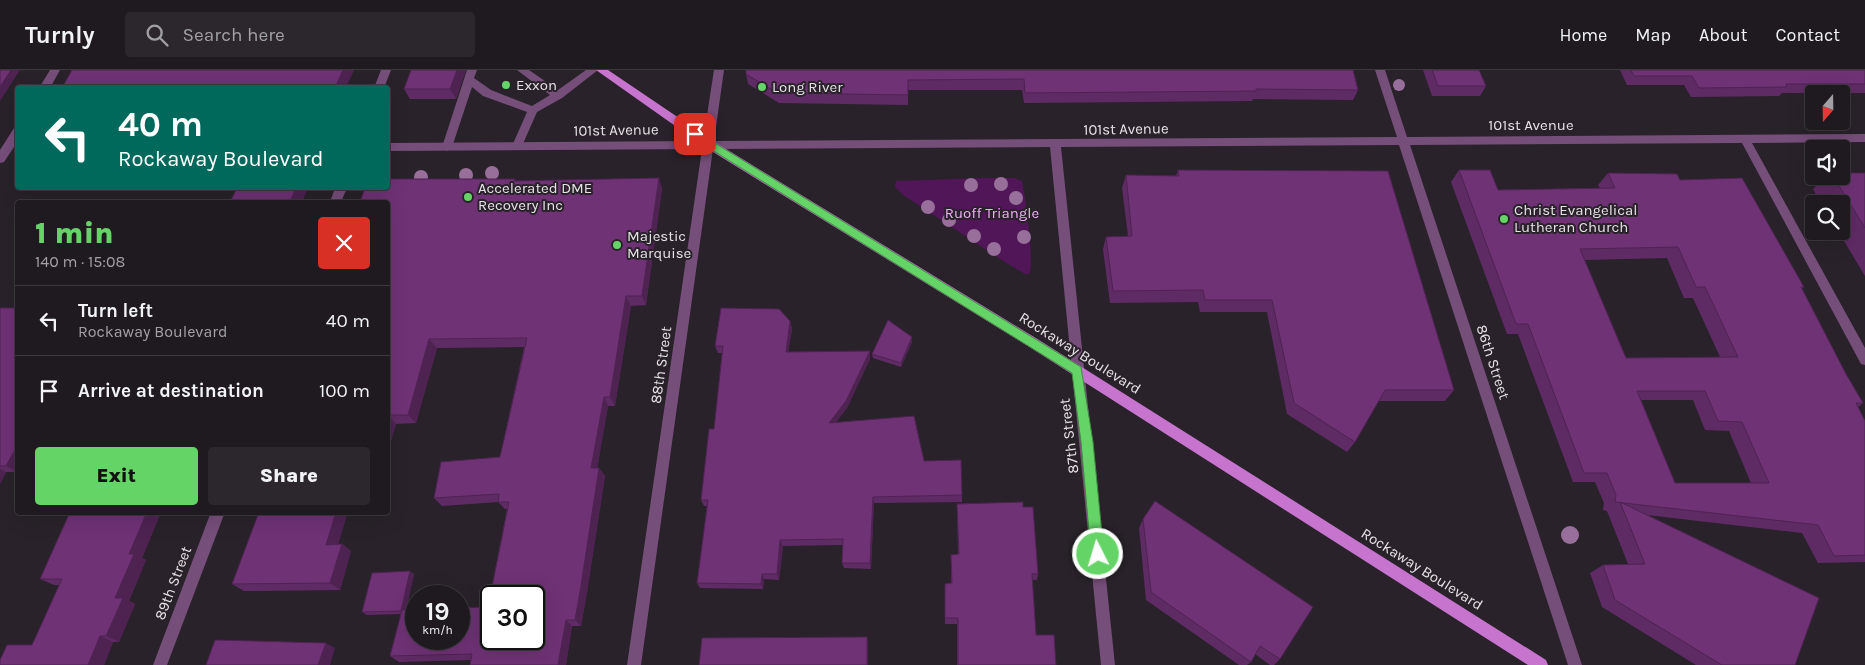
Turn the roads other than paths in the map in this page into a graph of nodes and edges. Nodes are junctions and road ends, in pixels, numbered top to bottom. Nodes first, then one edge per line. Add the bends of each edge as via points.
1 (55, 70) edge
2 (386, 70) edge
3 (594, 70) edge
4 (601, 70) edge
5 (719, 70) edge
6 (1380, 70) edge
7 (518, 71) edge
8 (470, 75) edge
9 (46, 85) edge
10 (381, 85) edge
11 (558, 95) junction
12 (533, 110) junction
13 (15, 135) edge
14 (1865, 138) edge
15 (1745, 139) junction
16 (1403, 141) junction
17 (709, 144) junction
18 (1055, 144) junction
19 (517, 146) junction
20 (447, 147) junction
21 (390, 148) edge
22 (15, 151) edge
23 (2, 153) edge
24 (1865, 360) edge
25 (1077, 370) junction
26 (217, 515) edge
27 (160, 665) edge
28 (634, 665) edge
29 (1108, 665) edge
30 (1541, 665) edge
31 (1575, 665) edge

1 - 9 street
2 - 10 street
3 - 11 street
4 - 17 main road, Rockaway Boulevard
5 - 17 street, 88th Street
6 - 16 street, 86th Street
7 - 11 street
8 - 12 street via 489,91
8 - 20 street
11 - 12 street
12 - 19 street
13 - 23 street
14 - 15 street, 101st Avenue
15 - 16 street, 101st Avenue
15 - 24 street
16 - 18 street, 101st Avenue
16 - 31 street, 86th Street
17 - 18 street, 101st Avenue
17 - 19 street, 101st Avenue
17 - 25 main road, Rockaway Boulevard
17 - 28 street, 88th Street
18 - 25 street, 87th Street
19 - 20 street, 101st Avenue
20 - 21 street, 101st Avenue
22 - 23 street
25 - 29 street, 87th Street
25 - 30 main road, Rockaway Boulevard
26 - 27 street, 89th Street

